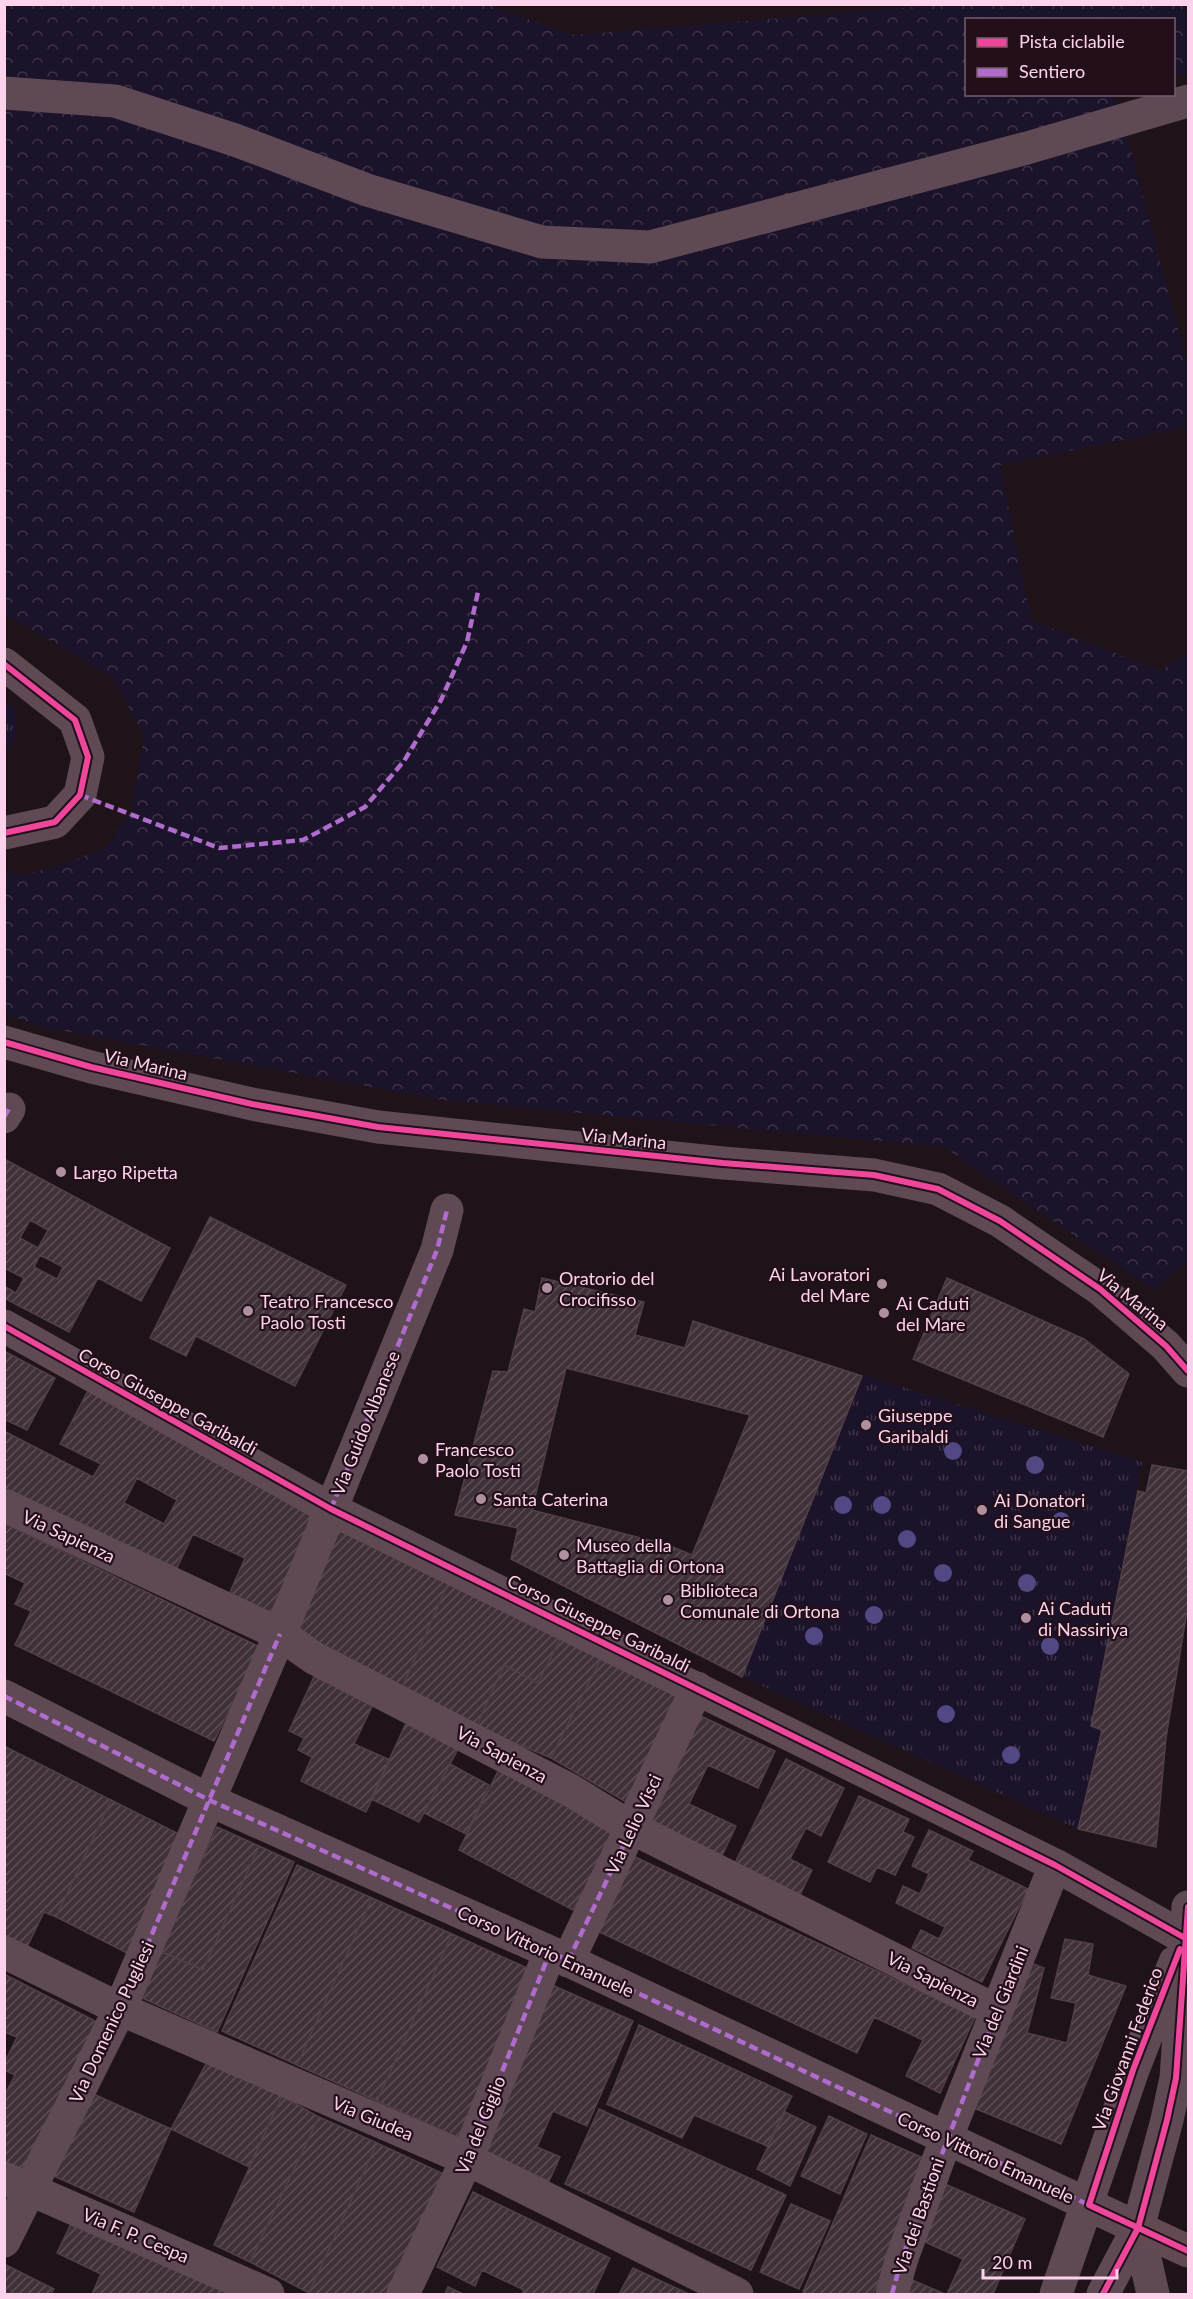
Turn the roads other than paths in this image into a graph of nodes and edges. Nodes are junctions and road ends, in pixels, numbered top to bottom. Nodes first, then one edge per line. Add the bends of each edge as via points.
1 (4, 93) edge
2 (1188, 101) edge
3 (4, 664) edge
4 (4, 833) edge
5 (4, 1042) edge
6 (447, 1210) dead end
7 (4, 1326) edge
8 (1188, 1371) edge
9 (4, 1505) edge
10 (331, 1509) junction
11 (280, 1634) junction
12 (697, 1688) junction
13 (4, 1696) edge
14 (209, 1800) junction
15 (632, 1828) junction
16 (1055, 1865) junction
17 (1186, 1923) edge
18 (4, 1952) edge
19 (559, 1956) junction
20 (120, 2009) junction
21 (997, 2011) junction
22 (1185, 2016) edge
23 (1178, 2118) edge
24 (946, 2139) junction
25 (467, 2159) junction
26 (17, 2184) edge
27 (1089, 2205) junction
28 (1138, 2228) junction
29 (4, 2241) edge
30 (1188, 2251) edge
31 (268, 2295) edge
32 (403, 2295) edge
33 (737, 2295) edge
34 (892, 2295) edge
35 (1056, 2295) edge
36 (1103, 2295) edge
37 (1154, 2295) edge

1 - 2 street via 115,101 235,140 367,190 542,242 650,247 1027,148
3 - 4 street via 75,720 88,757 80,795 55,822
5 - 8 street, Via Marina via 91,1067 252,1104 378,1127 874,1175 938,1189 1000,1221 1100,1288 1166,1346
6 - 10 street, Via Guido Albanese via 437,1250
7 - 10 street, Corso Giuseppe Garibaldi
9 - 11 street, Via Sapienza
10 - 11 street, Via Guido Albanese
10 - 12 street, Corso Giuseppe Garibaldi
11 - 14 street, Via Guido Albanese
11 - 15 street, Via Sapienza via 314,1658 518,1763
12 - 15 street, Via Lelio Visci
12 - 16 street, Corso Giuseppe Garibaldi
13 - 14 street, Corso Vittorio Emanuele
14 - 19 street, Corso Vittorio Emanuele
14 - 20 street, Via Domenico Pugliesi
15 - 19 street, Via Lelio Visci
15 - 21 street, Via Sapienza
16 - 17 street, Corso Giuseppe Garibaldi
16 - 21 street, Via del Giardini
17 - 22 street, Via Giovanni Federico
17 - 27 street, Via Giovanni Federico
18 - 20 street, Via Giudea
19 - 24 street, Corso Vittorio Emanuele
19 - 25 street, Via del Giglio
20 - 25 street, Via Giudea
20 - 26 street, Via Domenico Pugliesi
21 - 24 street, Via del Giardini
22 - 23 street, Via Giovanni Federico via 1176,2078
23 - 28 street, Via Giovanni Federico
24 - 27 street, Corso Vittorio Emanuele
24 - 34 street, Via dei Bastioni
25 - 32 street, Via del Giglio
25 - 33 street, Via Giudea
26 - 29 street, Via Domenico Pugliesi
26 - 31 street, Via F. P. Cespa
27 - 28 street, Corso Vittorio Emanuele
27 - 35 street, Via Giovanni Federico
28 - 30 main road
28 - 36 street, Via Giovanni Federico
28 - 37 street

